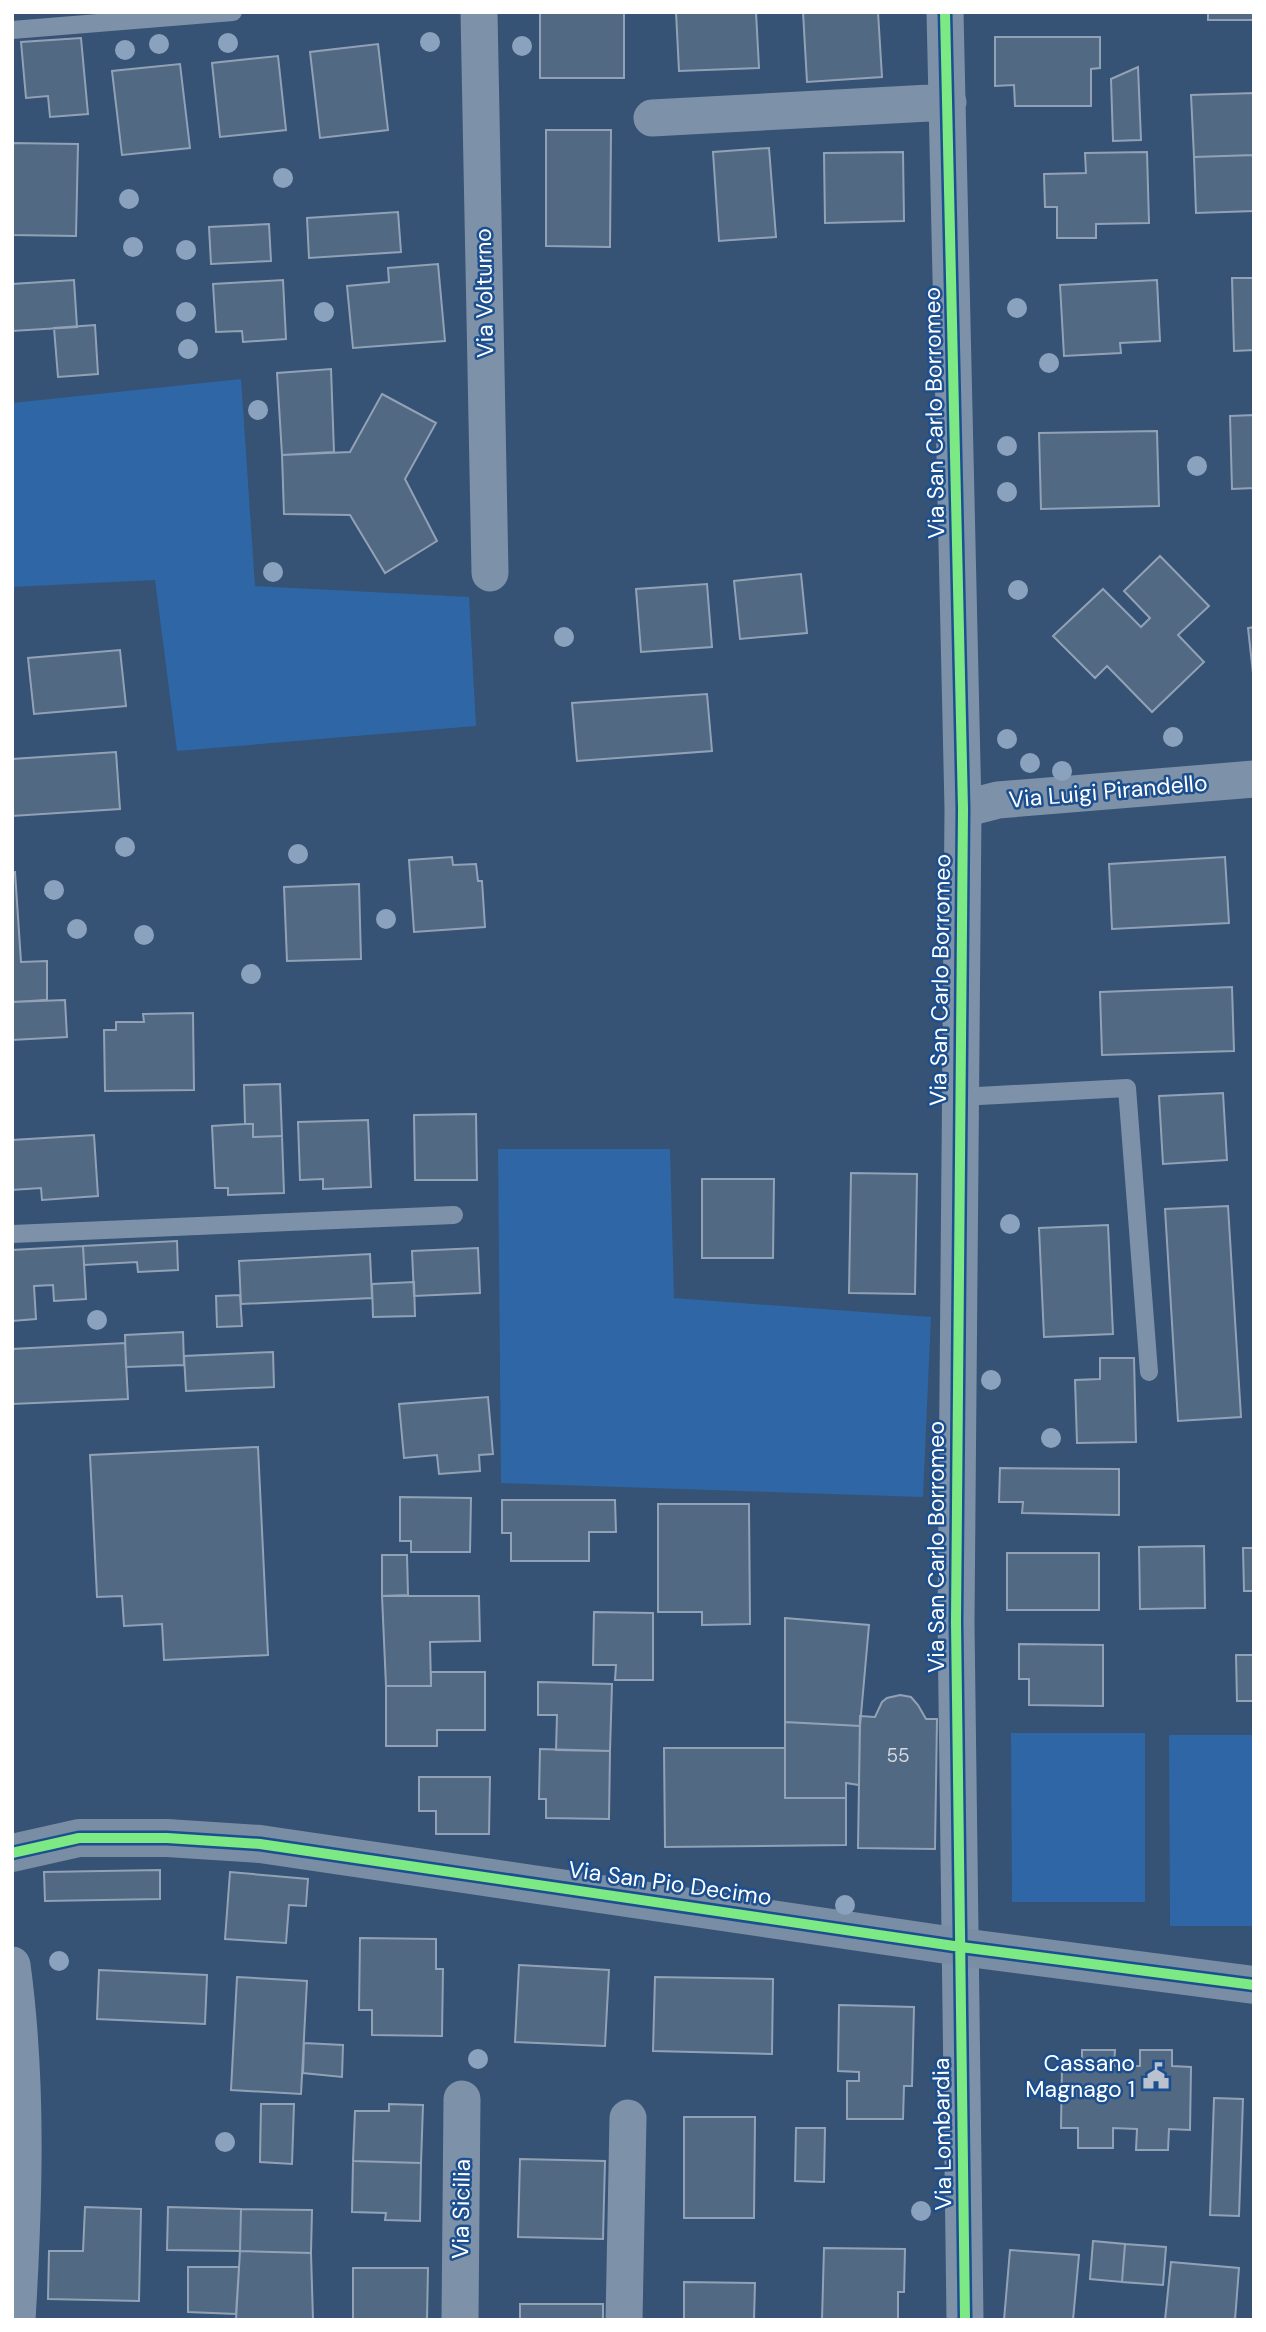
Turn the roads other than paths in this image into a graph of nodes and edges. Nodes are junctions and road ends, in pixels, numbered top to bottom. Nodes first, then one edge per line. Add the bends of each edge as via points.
1 (233, 12) edge
2 (479, 12) edge
3 (945, 12) edge
4 (12, 30) edge
5 (948, 102) junction
6 (652, 118) dead end
7 (490, 573) dead end
8 (1254, 779) edge
9 (963, 808) junction
10 (960, 1097) junction
11 (454, 1215) dead end
12 (12, 1234) edge
13 (1149, 1372) dead end
14 (12, 1853) edge
15 (961, 1947) junction
16 (12, 1965) edge
17 (1254, 1985) edge
18 (462, 2099) dead end
19 (628, 2118) dead end
20 (17, 2320) edge
21 (460, 2320) edge
22 (624, 2320) edge
23 (965, 2320) edge

1 - 4 lane
2 - 7 street, Via Volturno
3 - 5 street, Via San Carlo Borromeo
5 - 6 street
5 - 9 street, Via San Carlo Borromeo
8 - 9 street, Via Luigi Pirandello via 998,800
9 - 10 street, Via San Carlo Borromeo
10 - 13 lane via 1127,1088
10 - 15 street, Via San Carlo Borromeo via 956,1635
11 - 12 lane
14 - 15 street, Via San Pio Decimo via 79,1838 260,1844
15 - 17 street, Via San Pio Decimo
15 - 23 street, Via Lombardia
16 - 20 street via 21,2028 23,2213
18 - 21 street, Via Sicilia
19 - 22 street

